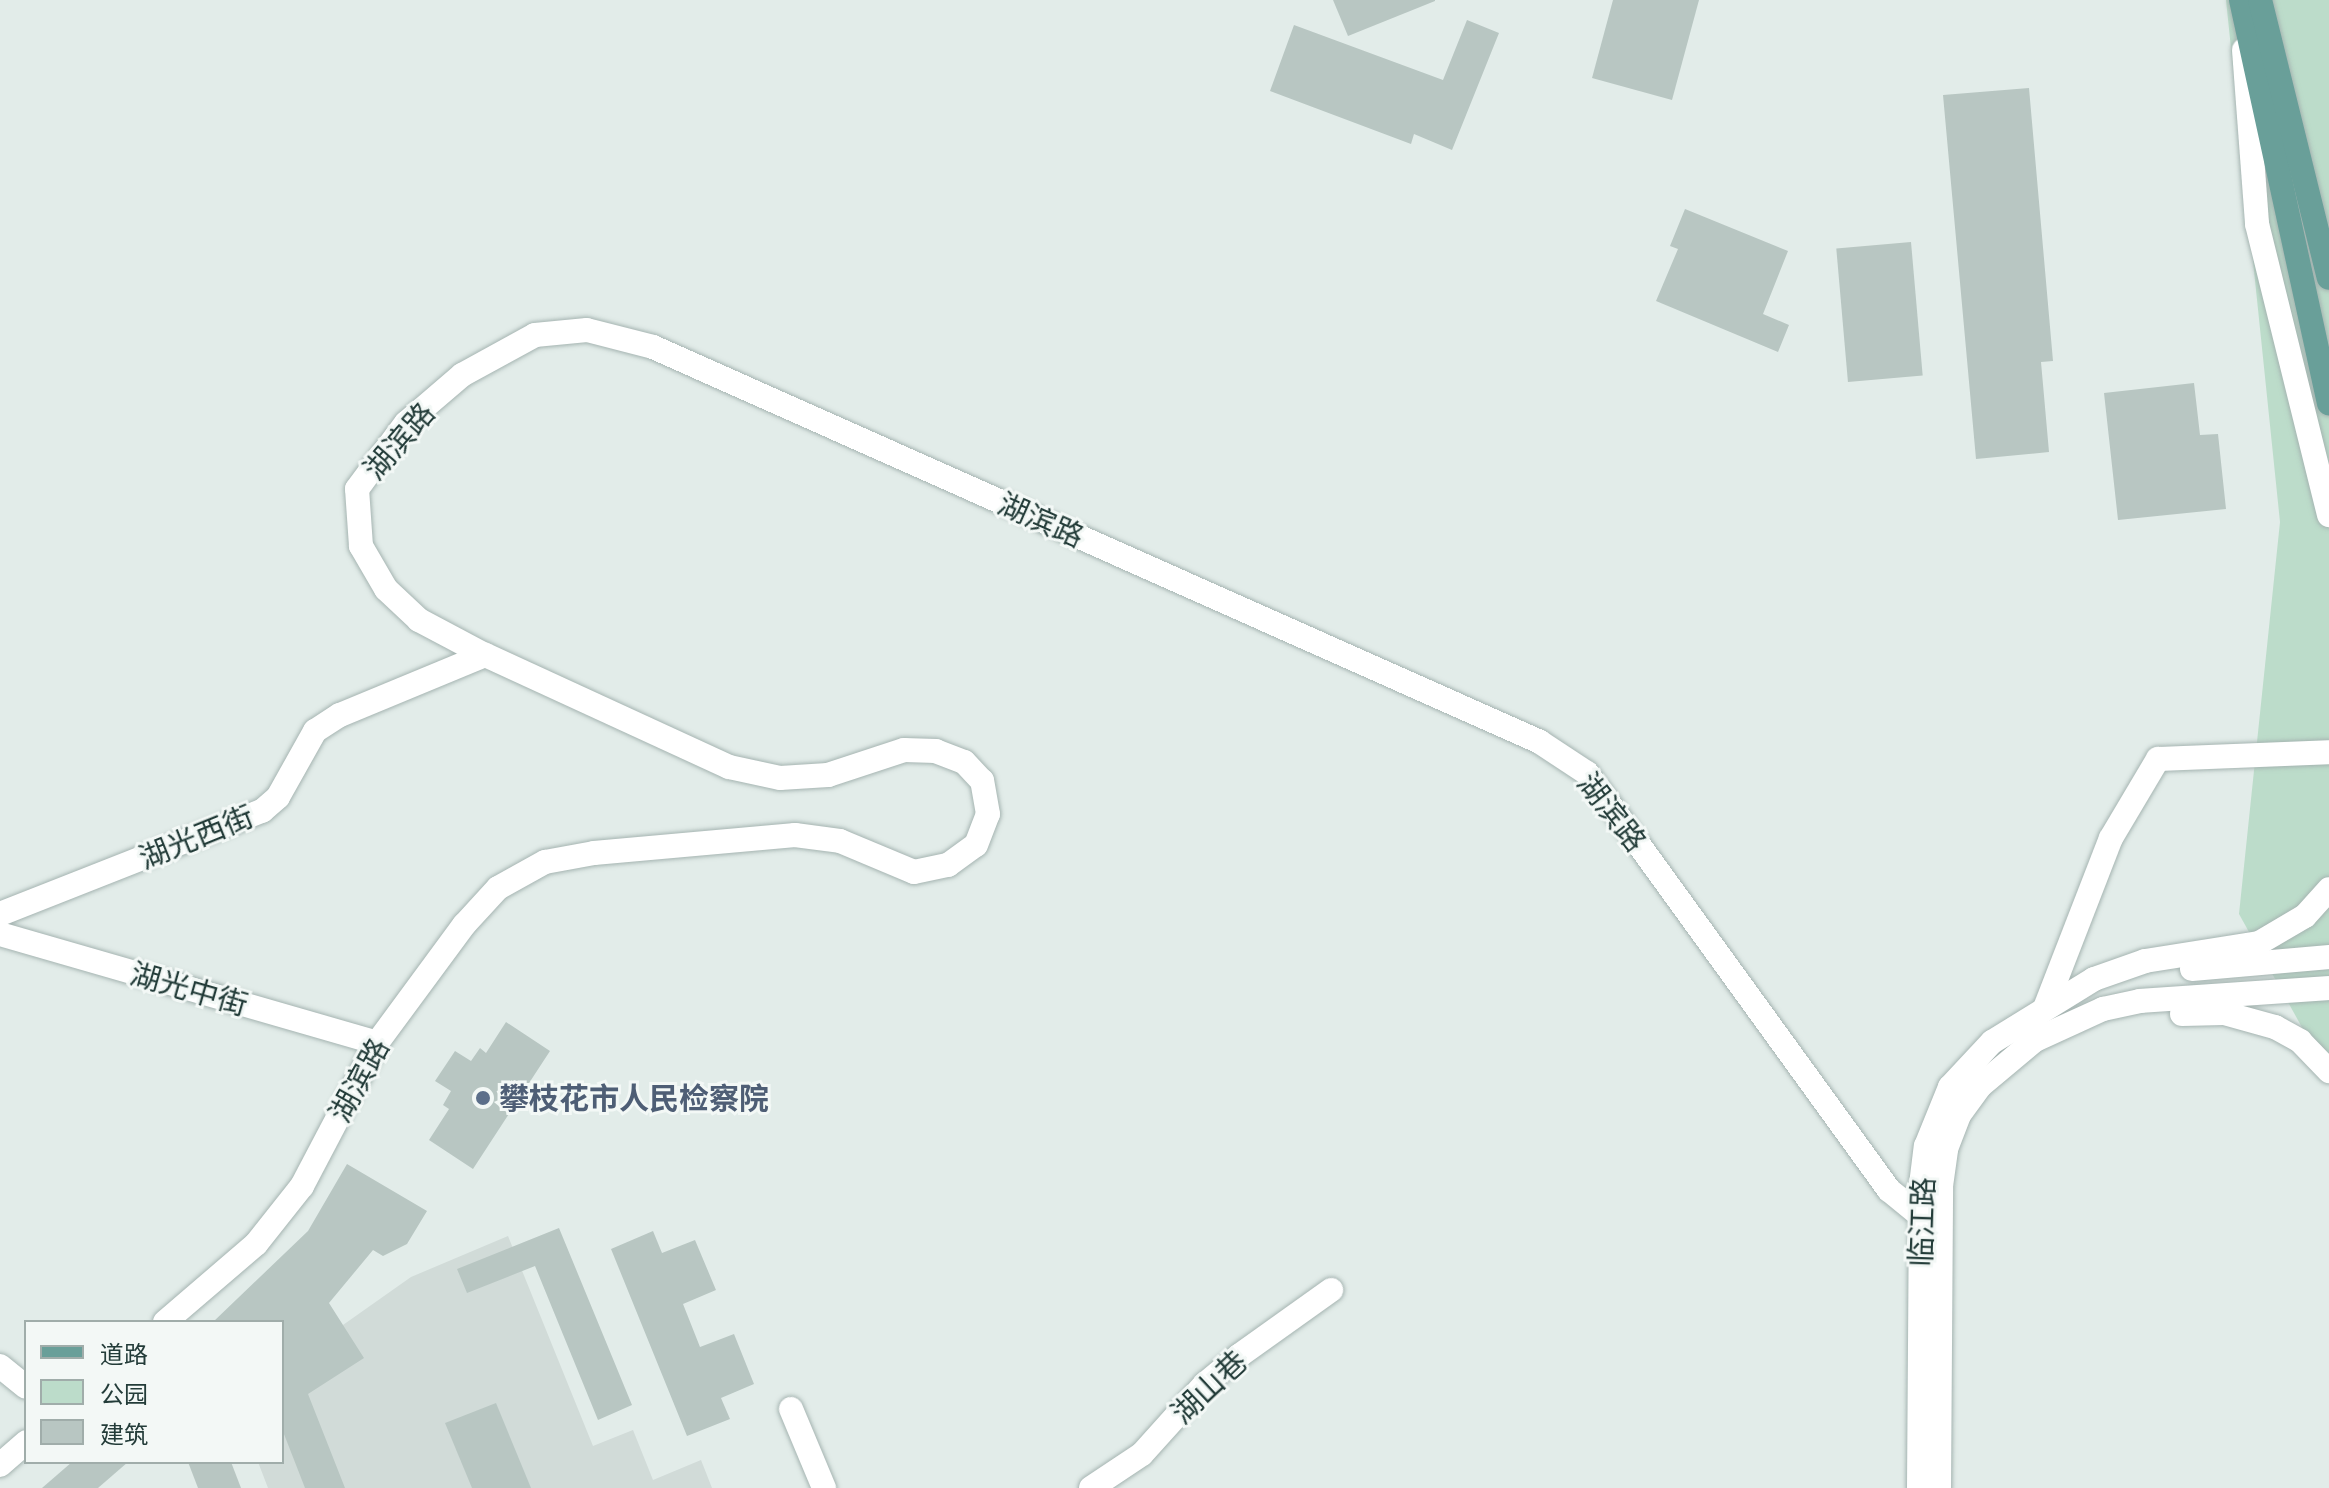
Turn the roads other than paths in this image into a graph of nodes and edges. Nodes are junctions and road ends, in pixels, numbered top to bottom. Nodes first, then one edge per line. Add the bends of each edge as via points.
1 (2241, 0) edge
2 (2260, 0) edge
3 (2329, 278) edge
4 (2329, 404) edge
5 (2329, 515) edge
6 (485, 655) junction
7 (2329, 752) edge
8 (2329, 889) edge
9 (0, 914) edge
10 (0, 934) edge
11 (2329, 957) edge
12 (2329, 988) edge
13 (2045, 1008) junction
14 (2066, 1023) junction
15 (377, 1043) junction
16 (2329, 1071) edge
17 (1930, 1216) junction
18 (1331, 1290) dead end
19 (167, 1320) edge
20 (0, 1366) edge
21 (24, 1385) edge
22 (791, 1409) dead end
23 (24, 1444) edge
24 (0, 1465) edge
25 (824, 1488) edge
26 (1091, 1488) edge
27 (1919, 1488) edge
28 (1939, 1488) edge

1 - 4 main road
1 - 5 street via 2257,224
2 - 3 main road
6 - 9 street, 湖光西街 via 340,715 315,731 278,797 262,811
6 - 15 street, 湖滨路 via 729,767 767,775 828,775 904,750 936,751 964,762 982,781 988,814 976,845 948,865 914,872 840,841 795,835 545,862 498,888 464,925
6 - 17 street, 湖滨路 via 419,620 386,589 361,546 357,489 406,423 462,375 535,335 587,330 653,347 1540,742 1587,773 1889,1190
7 - 13 street via 2158,759 2111,838
8 - 13 street via 2284,931 2234,948 2119,968
10 - 15 street, 湖光中街
11 - 13 street via 2123,978
12 - 14 street via 2140,1001
13 - 17 street, 临江路 via 1992,1042 1950,1087 1926,1146
14 - 16 street via 2224,1013 2275,1027 2300,1041
14 - 17 street, 临江路 via 2006,1061 1959,1115
15 - 19 street, 湖滨路 via 302,1186 256,1244
17 - 27 street, 临江路
17 - 28 street, 临江路
18 - 26 street, 湖山巷 via 1240,1355 1205,1384 1142,1454
20 - 21 street
22 - 25 street
23 - 24 street

